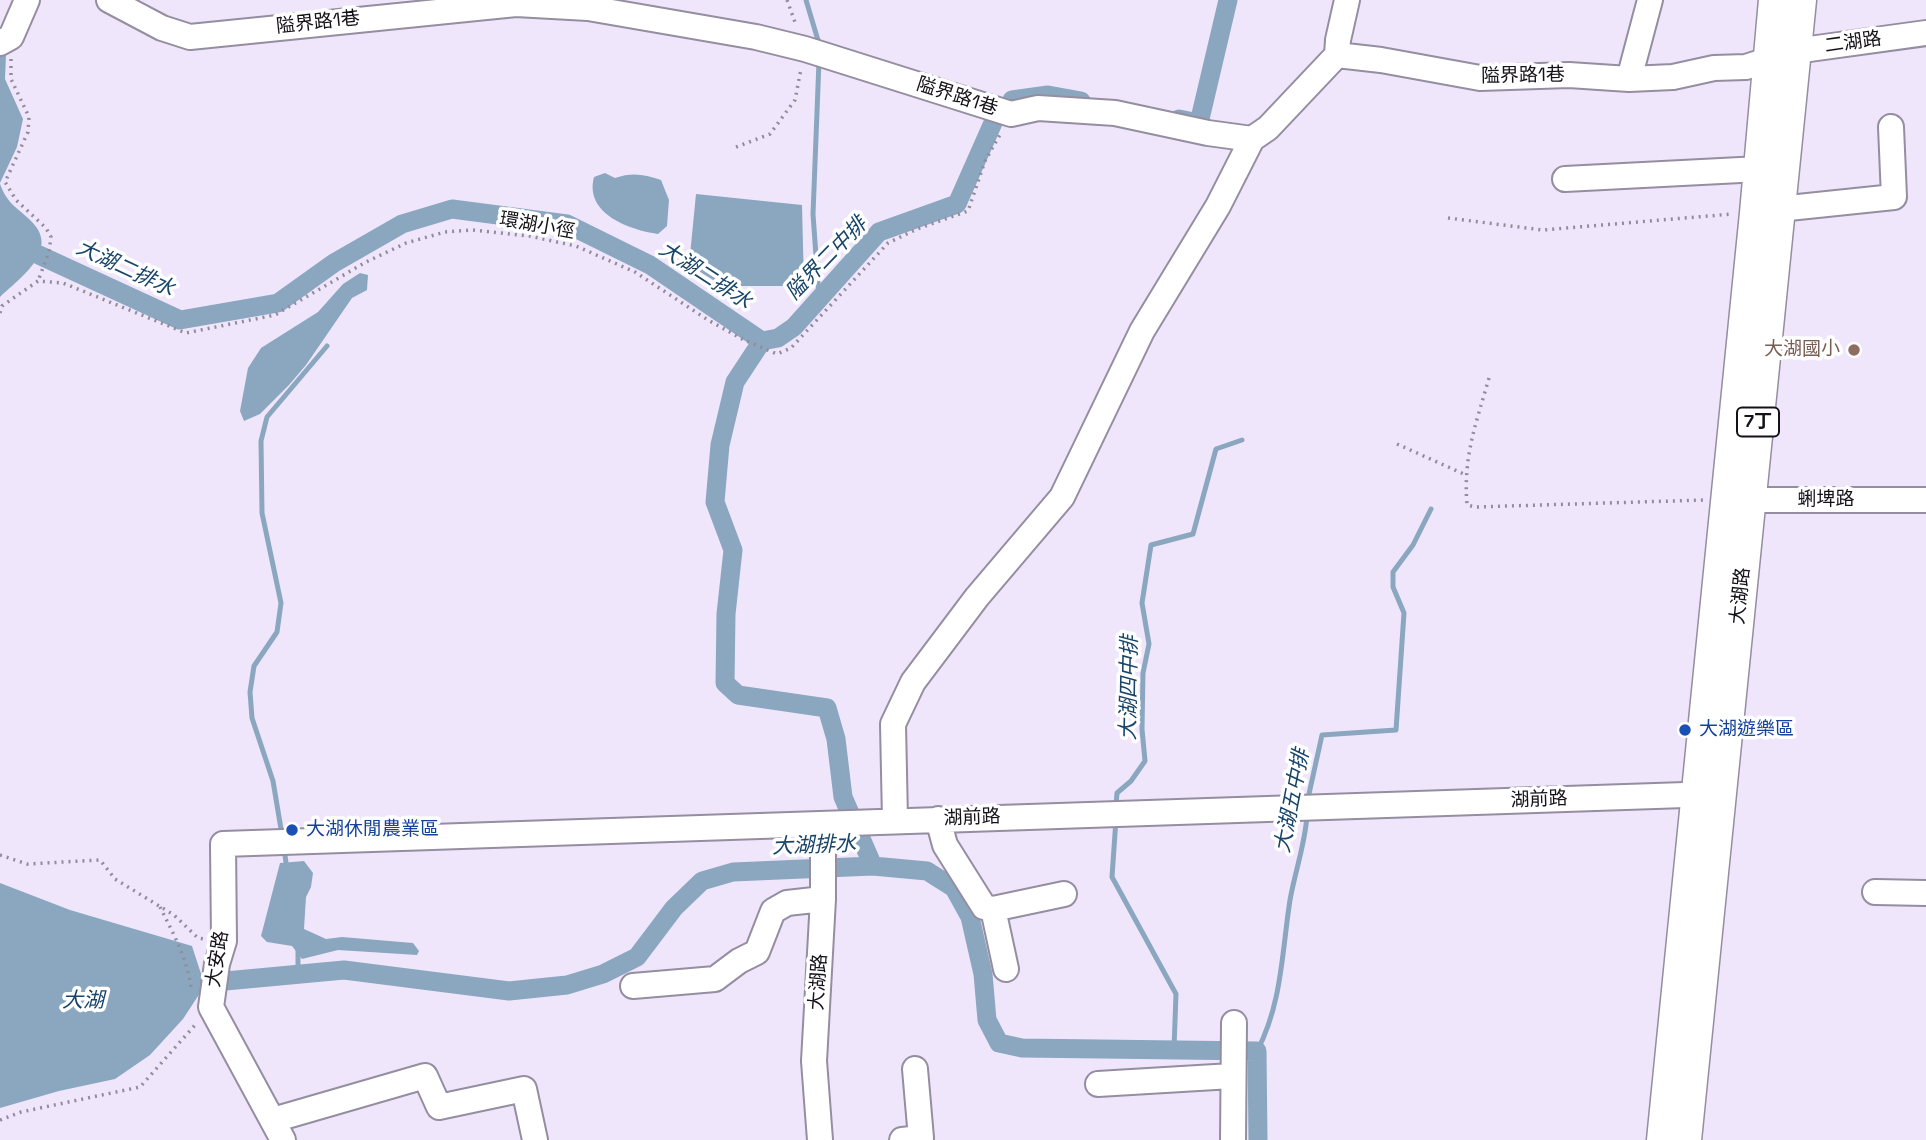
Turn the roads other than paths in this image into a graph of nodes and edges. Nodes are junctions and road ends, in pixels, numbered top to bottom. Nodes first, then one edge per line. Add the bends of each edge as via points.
1 (27, 0) edge
2 (109, 0) edge
3 (1347, 0) edge
4 (1650, 0) edge
5 (1775, 0) edge
6 (1800, 0) edge
7 (1926, 33) edge
8 (5, 40) edge
9 (1337, 55) junction
10 (1782, 55) junction
11 (1629, 79) junction
12 (1891, 127) dead end
13 (1252, 139) junction
14 (1760, 169) junction
15 (1565, 179) dead end
16 (1768, 211) junction
17 (1739, 500) junction
18 (1926, 500) edge
19 (1709, 794) junction
20 (938, 819) junction
21 (895, 820) junction
22 (824, 824) junction
23 (223, 844) joint
24 (1875, 892) dead end
25 (1926, 893) edge
26 (1064, 894) dead end
27 (823, 900) junction
28 (993, 909) junction
29 (1006, 969) dead end
30 (633, 986) dead end
31 (1234, 1023) dead end
32 (915, 1069) dead end
33 (1232, 1076) junction
34 (1098, 1084) dead end
35 (278, 1130) edge
36 (535, 1140) edge
37 (820, 1140) edge
38 (902, 1140) edge
39 (1233, 1140) edge
40 (1663, 1140) edge
41 (1685, 1140) edge

1 - 8 street
2 - 13 street, 隘界路1巷 via 190,37 516,4 588,8 805,49 1012,114 1038,108 1115,113
3 - 9 street
4 - 11 street
5 - 10 main road, 7丁
6 - 10 main road, 7丁
7 - 10 street, 二湖路
9 - 11 street, 隘界路1巷 via 1480,78 1569,75
9 - 13 street
10 - 11 street, 隘界路1巷 via 1746,67
10 - 14 main road, 大湖路 / 7丁
10 - 16 main road, 大湖路 / 7丁
12 - 16 street via 1894,197
13 - 21 street via 1218,206 1142,331 1062,497 913,682 893,724
14 - 15 street
14 - 16 main road, 大湖路 / 7丁
16 - 17 main road, 大湖路 / 7丁
17 - 18 street, 蜊埤路
17 - 19 main road, 大湖路 / 7丁
19 - 20 street, 湖前路
19 - 40 main road, 大湖路 / 7丁
19 - 41 main road, 大湖路 / 7丁
20 - 21 street, 湖前路
20 - 28 street via 945,845 984,907
21 - 22 street, 湖前路
22 - 23 street, 湖前路
22 - 27 street, 大湖路
23 - 35 street, 大安路 via 223,941 202,1012
24 - 25 street
26 - 28 street
27 - 30 street via 788,903 773,911 757,951 715,979
27 - 37 street, 大湖路 via 814,1061
28 - 29 street
31 - 33 street
32 - 38 street via 921,1138
33 - 34 street
33 - 39 street
35 - 36 street via 425,1076 439,1107 524,1089

